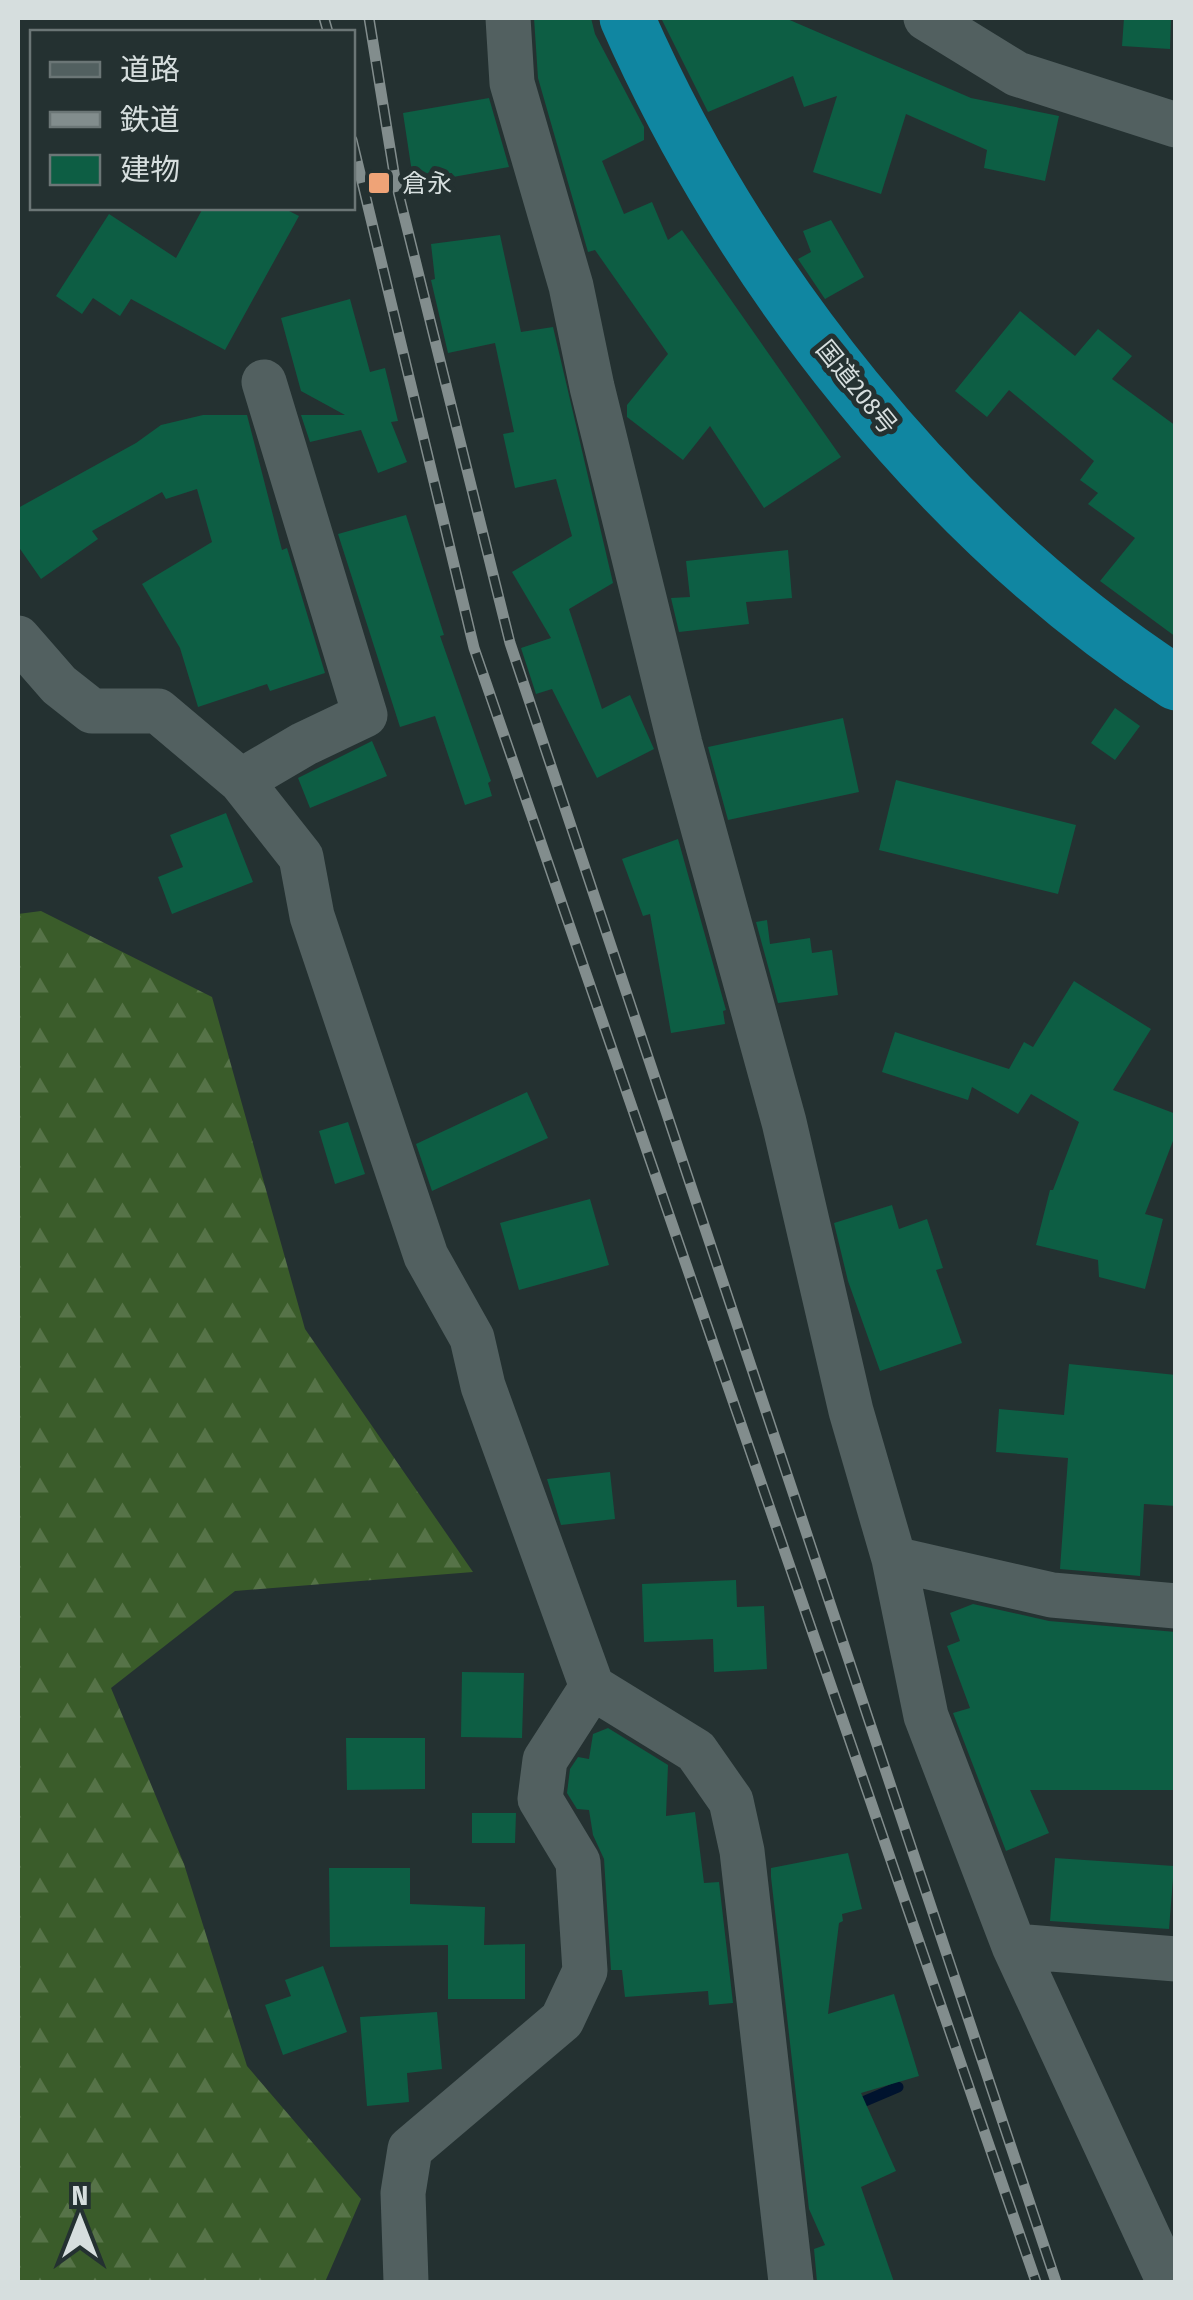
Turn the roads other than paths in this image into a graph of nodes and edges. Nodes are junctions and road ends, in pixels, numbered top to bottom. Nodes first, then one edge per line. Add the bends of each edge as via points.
1 (508, 18) edge
2 (627, 18) edge
3 (926, 18) edge
4 (1176, 125) edge
5 (264, 382) dead end
6 (18, 638) edge
7 (1176, 684) edge
8 (241, 782) junction
9 (894, 1560) junction
10 (1176, 1606) edge
11 (592, 1686) junction
12 (1014, 1946) junction
13 (1176, 1959) edge
14 (406, 2282) edge
15 (791, 2282) edge
16 (1169, 2282) edge

1 - 9 street via 512,83 570,286 680,744
2 - 7 highway, 国道208号 via 659,90 768,274 845,375 922,466 1020,565
3 - 4 street via 1017,74
5 - 8 street via 364,715
6 - 8 street via 92,712 158,712
8 - 11 street via 301,858 312,916 426,1256 472,1338 482,1386
9 - 10 street via 1052,1595
9 - 12 street via 926,1716
11 - 14 street via 546,1760 540,1800 578,1862 585,1971 562,2020 410,2148 403,2193
11 - 15 street via 696,1751 730,1801 742,1851
12 - 13 street
12 - 16 street

